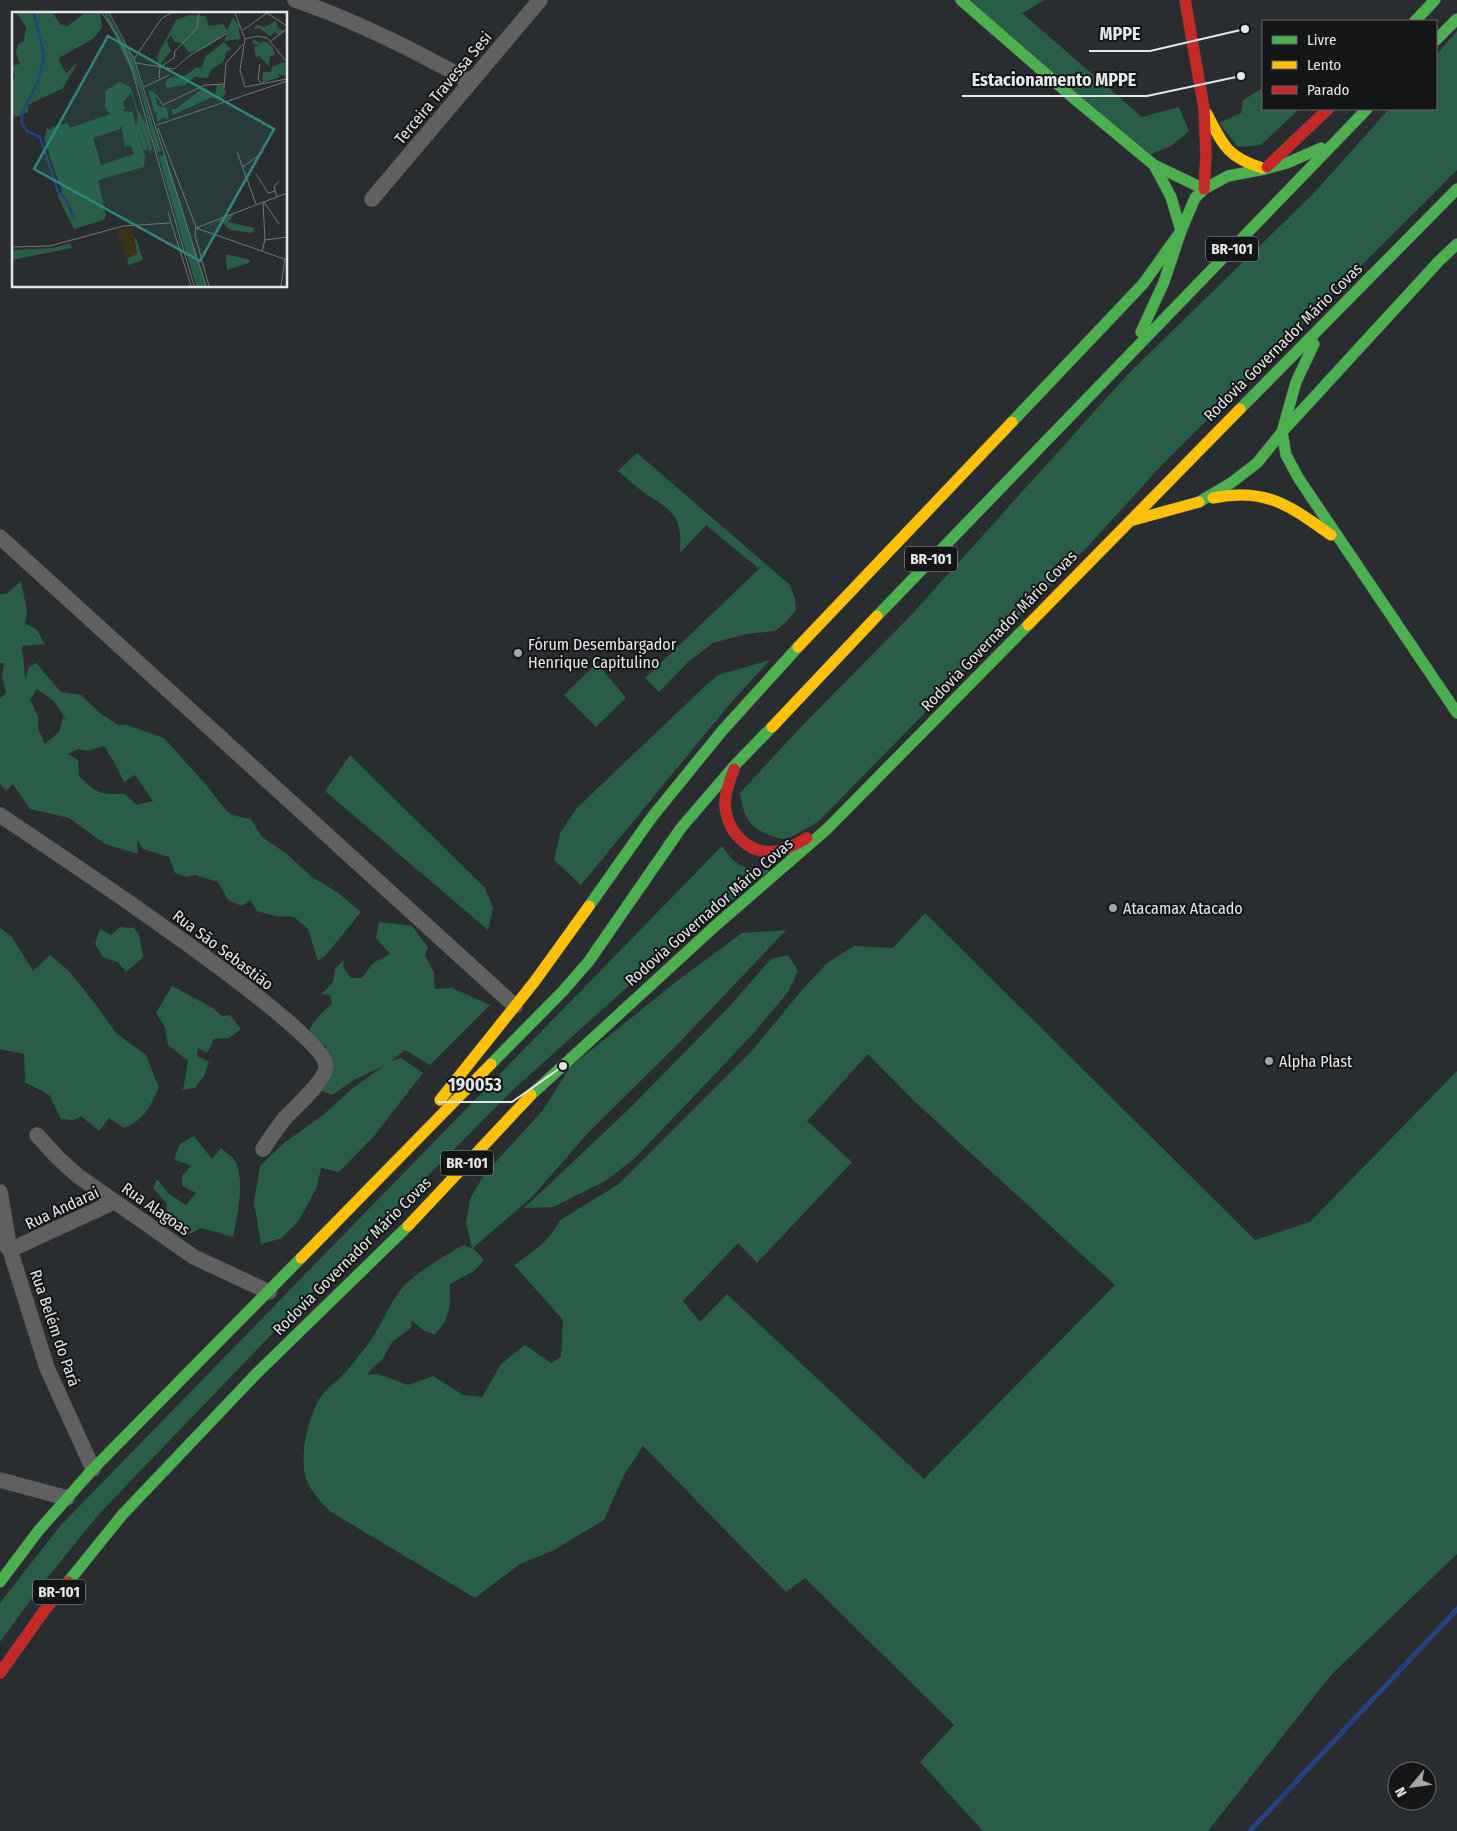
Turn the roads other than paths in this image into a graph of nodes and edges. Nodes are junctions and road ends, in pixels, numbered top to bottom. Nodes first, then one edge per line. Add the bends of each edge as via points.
1 (295, 0) edge
2 (540, 0) edge
3 (961, 0) edge
4 (1185, 0) edge
5 (1435, 0) edge
6 (1457, 19) edge
7 (1416, 20) edge
8 (1437, 39) edge
9 (471, 82) junction
10 (1204, 108) junction
11 (1327, 110) edge
12 (1366, 110) edge
13 (1334, 142) junction
14 (1154, 165) junction
15 (1265, 169) junction
16 (1204, 189) junction
17 (1457, 189) edge
18 (372, 199) dead end
19 (1181, 231) junction
20 (1457, 244) edge
21 (1322, 325) junction
22 (1129, 356) junction
23 (1282, 432) junction
24 (1199, 502) junction
25 (1128, 522) junction
26 (0, 536) edge
27 (1341, 542) junction
28 (1457, 713) edge
29 (735, 765) junction
30 (0, 815) edge
31 (827, 829) junction
32 (515, 1006) junction
33 (37, 1134) dead end
34 (263, 1149) dead end
35 (406, 1153) junction
36 (0, 1192) edge
37 (114, 1202) junction
38 (5, 1246) edge
39 (269, 1292) junction
40 (93, 1470) junction
41 (0, 1480) edge
42 (67, 1498) junction
43 (0, 1582) edge
44 (0, 1673) edge

1 - 9 street via 383,35
2 - 9 street, Terceira Travessa Sesi
3 - 14 main road
4 - 10 main road
5 - 7 main road
6 - 8 main road
9 - 18 street, Terceira Travessa Sesi
10 - 15 main road via 1232,155
10 - 16 main road
11 - 15 main road
12 - 13 main road, Rodovia Governador Mário Covas / BR-101
13 - 15 main road via 1288,163
13 - 22 main road, Rodovia Governador Mário Covas / BR-101
14 - 16 main road
14 - 19 main road via 1174,203
15 - 16 main road via 1228,176
16 - 19 main road via 1195,198
17 - 21 main road, Rodovia Governador Mário Covas / BR-101
19 - 22 main road via 1160,294
19 - 32 main road via 1143,284 722,731 652,817
20 - 23 main road
21 - 23 main road via 1296,382
21 - 25 main road, Rodovia Governador Mário Covas / BR-101
22 - 29 main road, Rodovia Governador Mário Covas / BR-101
23 - 24 main road via 1251,468
23 - 27 main road via 1291,465
24 - 25 main road
24 - 27 main road via 1234,493 1270,497
25 - 31 main road, Rodovia Governador Mário Covas / BR-101
26 - 32 street
27 - 28 main road
29 - 31 main road via 726,794 726,812 730,828 744,845 764,852 778,851
29 - 35 main road, Rodovia Governador Mário Covas / BR-101 via 681,828 570,984
30 - 34 street, Rua São Sebastião via 252,992 317,1048 326,1063 324,1074
31 - 44 main road, Rodovia Governador Mário Covas / BR-101 via 542,1084 392,1242 257,1373 123,1514 44,1611
32 - 35 main road via 439,1102
33 - 37 street, Rua Alagoas via 78,1176
35 - 39 main road, Rodovia Governador Mário Covas / BR-101
36 - 38 street, Rua Belém do Pará
37 - 38 street, Rua Andarai
37 - 39 street, Rua Alagoas via 194,1257
38 - 40 street, Rua Belém do Pará via 47,1368
39 - 40 main road, Rodovia Governador Mário Covas / BR-101
40 - 42 main road, Rodovia Governador Mário Covas / BR-101
41 - 42 street
42 - 43 main road, Rodovia Governador Mário Covas / BR-101

